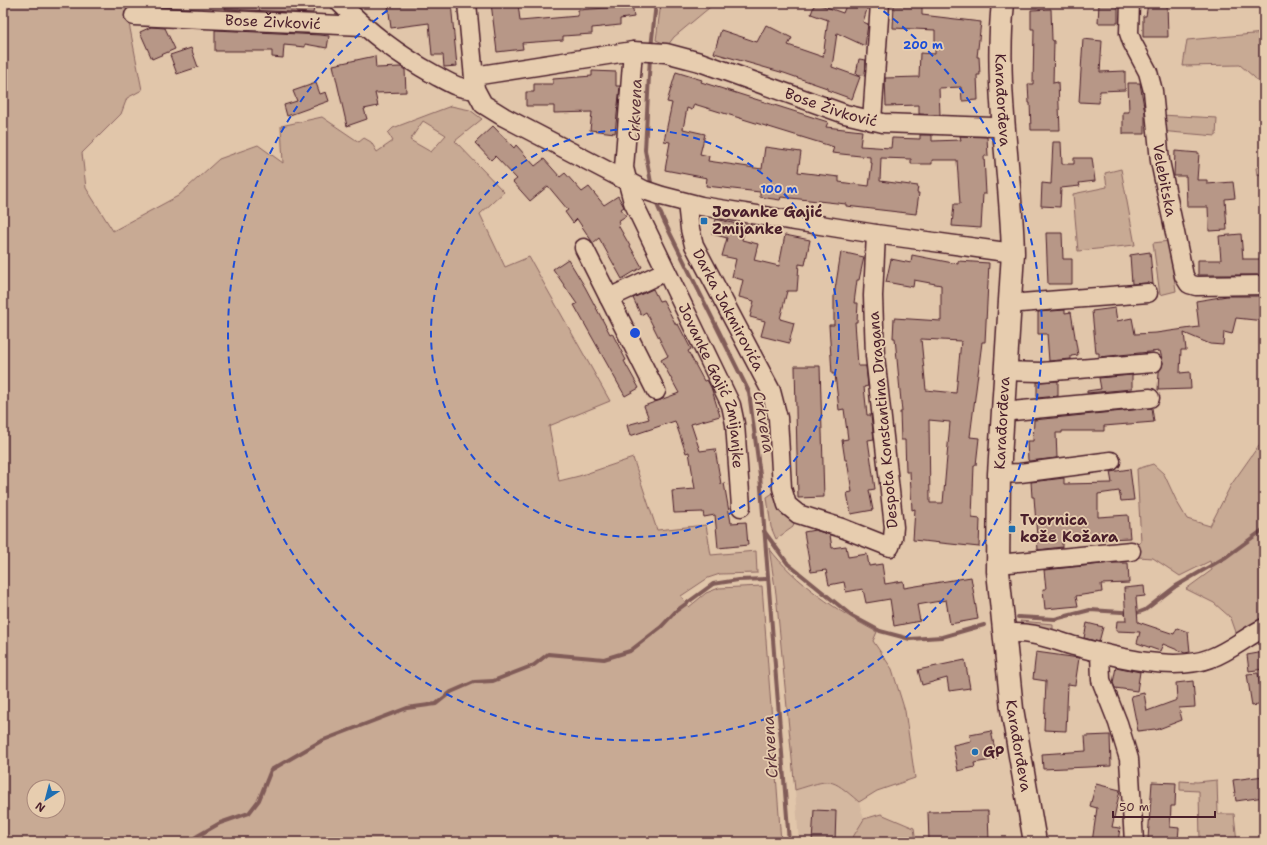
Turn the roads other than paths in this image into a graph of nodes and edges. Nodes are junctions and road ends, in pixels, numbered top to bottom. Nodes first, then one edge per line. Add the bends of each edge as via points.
1 (340, 3) edge
2 (467, 3) edge
3 (880, 3) edge
4 (1003, 3) edge
5 (1130, 3) edge
6 (134, 16) dead end
7 (363, 26) junction
8 (637, 51) junction
9 (474, 83) junction
10 (872, 121) junction
11 (1003, 126) junction
12 (627, 181) junction
13 (687, 203) junction
14 (876, 234) junction
15 (584, 248) dead end
16 (1012, 253) junction
17 (666, 271) junction
18 (1264, 285) edge
19 (1148, 293) dead end
20 (610, 298) junction
21 (1009, 304) junction
22 (1153, 363) dead end
23 (1005, 371) junction
24 (656, 391) dead end
25 (1150, 398) dead end
26 (1002, 412) junction
27 (1111, 461) dead end
28 (999, 474) junction
29 (741, 507) dead end
30 (790, 509) joint
31 (1131, 551) dead end
32 (998, 562) junction
33 (1264, 628) edge
34 (1003, 634) junction
35 (1100, 653) junction
36 (1035, 842) edge
37 (1134, 842) edge

1 - 7 street, Bose Živković
2 - 9 street
3 - 10 street
4 - 11 main road, Karađorđeva via 1000,84
5 - 18 street, Velebitska via 1130,33 1148,72 1153,91 1160,161 1184,276 1190,284 1196,286
6 - 7 street, Bose Živković
7 - 9 street, Bose Živković via 394,50 458,87
8 - 9 street, Bose Živković
8 - 10 street, Bose Živković via 666,53 700,62 845,114
8 - 12 street, Jovanke Gajić Zmijanjke via 624,168
9 - 12 street via 480,101 486,107 565,151
10 - 11 street, Bose Živković
11 - 16 main road, Karađorđeva via 1012,223
12 - 13 street via 644,190
12 - 17 street, Jovanke Gajić Zmijanjke via 633,202
13 - 14 street
13 - 30 street, Darka Jakmirovića via 694,245 771,391 778,418 782,488 784,500
14 - 16 street
14 - 30 street, Despota Konstantina Dragana via 873,296 875,356 894,528 890,547
15 - 20 street
16 - 21 main road, Karađorđeva
17 - 20 street
17 - 29 street, Jovanke Gajić Zmijanjke via 734,414
19 - 21 street
20 - 24 street
21 - 23 main road, Karađorđeva
22 - 23 street via 1040,372
23 - 26 main road, Karađorđeva
25 - 26 street
26 - 28 main road, Karađorđeva
27 - 28 street
28 - 32 main road, Karađorđeva
31 - 32 street
32 - 34 main road, Karađorđeva
33 - 35 street via 1227,651 1196,662 1151,662
34 - 35 street via 1023,632
34 - 36 main road, Karađorđeva via 1012,709
35 - 37 street via 1101,680 1118,723 1128,760

